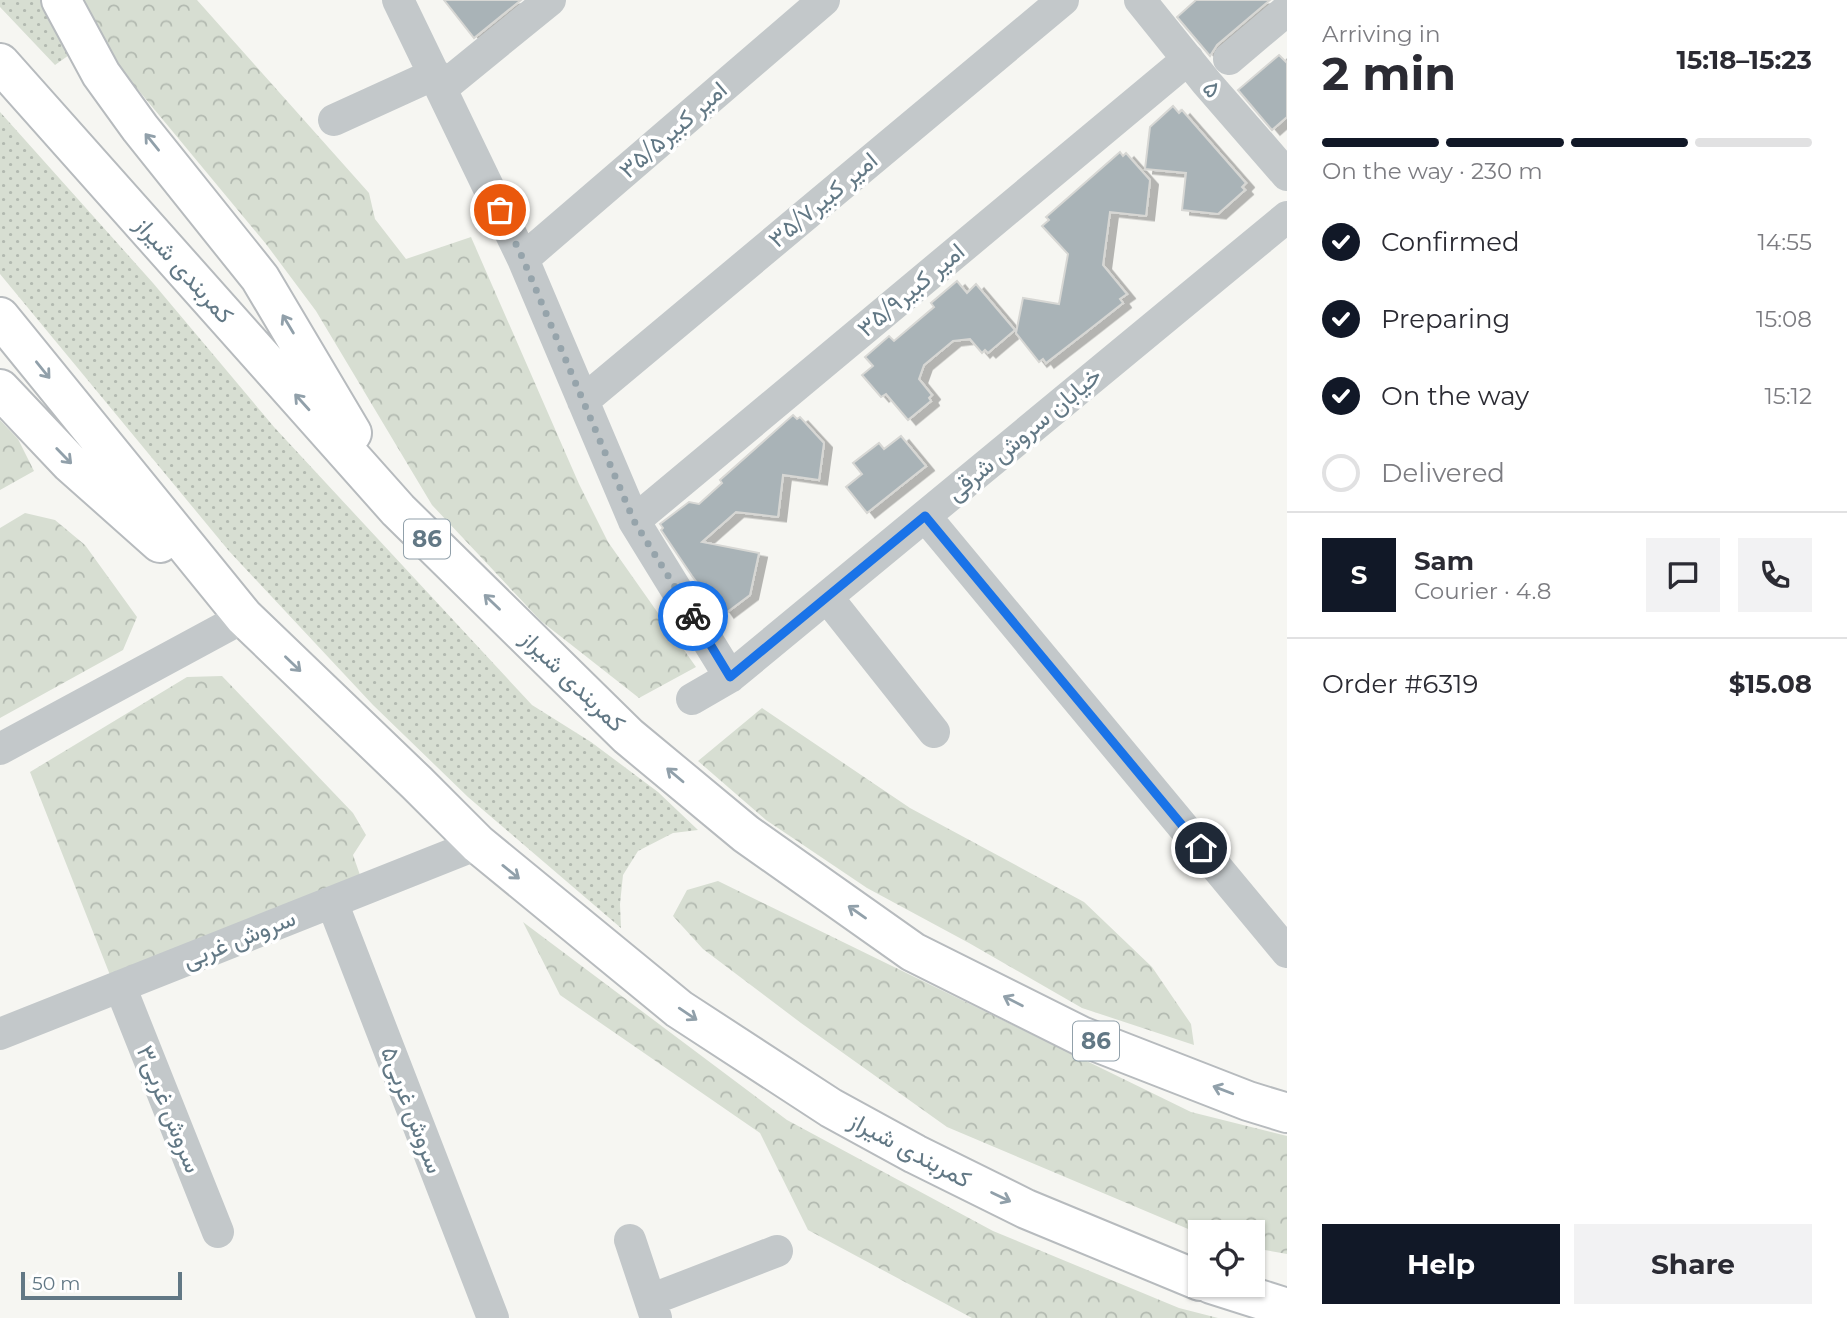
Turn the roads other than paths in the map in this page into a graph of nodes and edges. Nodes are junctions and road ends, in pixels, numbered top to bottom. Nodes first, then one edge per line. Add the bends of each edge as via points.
1 (61, 0) edge
2 (398, 0) edge
3 (550, 0) edge
4 (824, 0) edge
5 (1063, 0) edge
6 (1140, 0) edge
7 (1287, 10) edge
8 (1188, 59) junction
9 (1229, 59) dead end
10 (0, 63) edge
11 (438, 81) junction
12 (334, 120) dead end
13 (1287, 175) edge
14 (1287, 217) edge
15 (523, 259) junction
16 (0, 317) edge
17 (0, 389) edge
18 (583, 401) junction
19 (398, 510) junction
20 (925, 516) junction
21 (634, 521) junction
22 (827, 597) junction
23 (244, 617) junction
24 (730, 677) junction
25 (692, 699) dead end
26 (934, 732) dead end
27 (0, 749) edge
28 (478, 844) junction
29 (332, 902) junction
30 (1287, 952) edge
31 (120, 986) junction
32 (0, 1034) edge
33 (1287, 1113) edge
34 (218, 1232) dead end
35 (630, 1240) dead end
36 (776, 1251) dead end
37 (1188, 1276) edge
38 (1254, 1297) edge
39 (1287, 1307) edge
40 (653, 1309) edge
41 (492, 1318) edge

19 -> 1 highway via 260,278 140,128 102,74
2 - 11 street
3 - 11 street
4 - 15 street, امیر کبیر۳۵/۵
5 - 18 street, امیر کبیر۳۵/۷
6 - 8 street, ۵
7 - 9 street
8 - 13 street, ۵
8 - 21 street, امیر کبیر۳۵/۹
19 -> 10 highway, کمربندی شیراز / 86
11 - 12 street
11 - 15 street
14 - 20 street, خیابان سروش شرقی
15 - 18 street
16 -> 23 highway, کمربندی شیراز
17 -> 23 highway via 70,463
18 - 21 street
33 -> 19 highway, کمربندی شیراز / 86 via 1081,1035 912,952 746,834 628,736
20 - 22 street, خیابان سروش شرقی
20 - 30 street
21 - 24 street
22 - 24 street, خیابان سروش شرقی
22 - 26 street
23 - 27 street
23 -> 28 highway, کمربندی شیراز
24 - 25 street, خیابان سروش شرقی
28 - 29 street, سروش غربی
28 -> 37 highway, کمربندی شیراز via 679,1009 831,1108 1026,1209
29 - 31 street, سروش غربی
29 - 41 street, سروش غربی۵
31 - 32 street, سروش غربی
31 - 34 street, سروش غربی۳
35 - 40 street
36 - 40 street
38 - 39 highway

